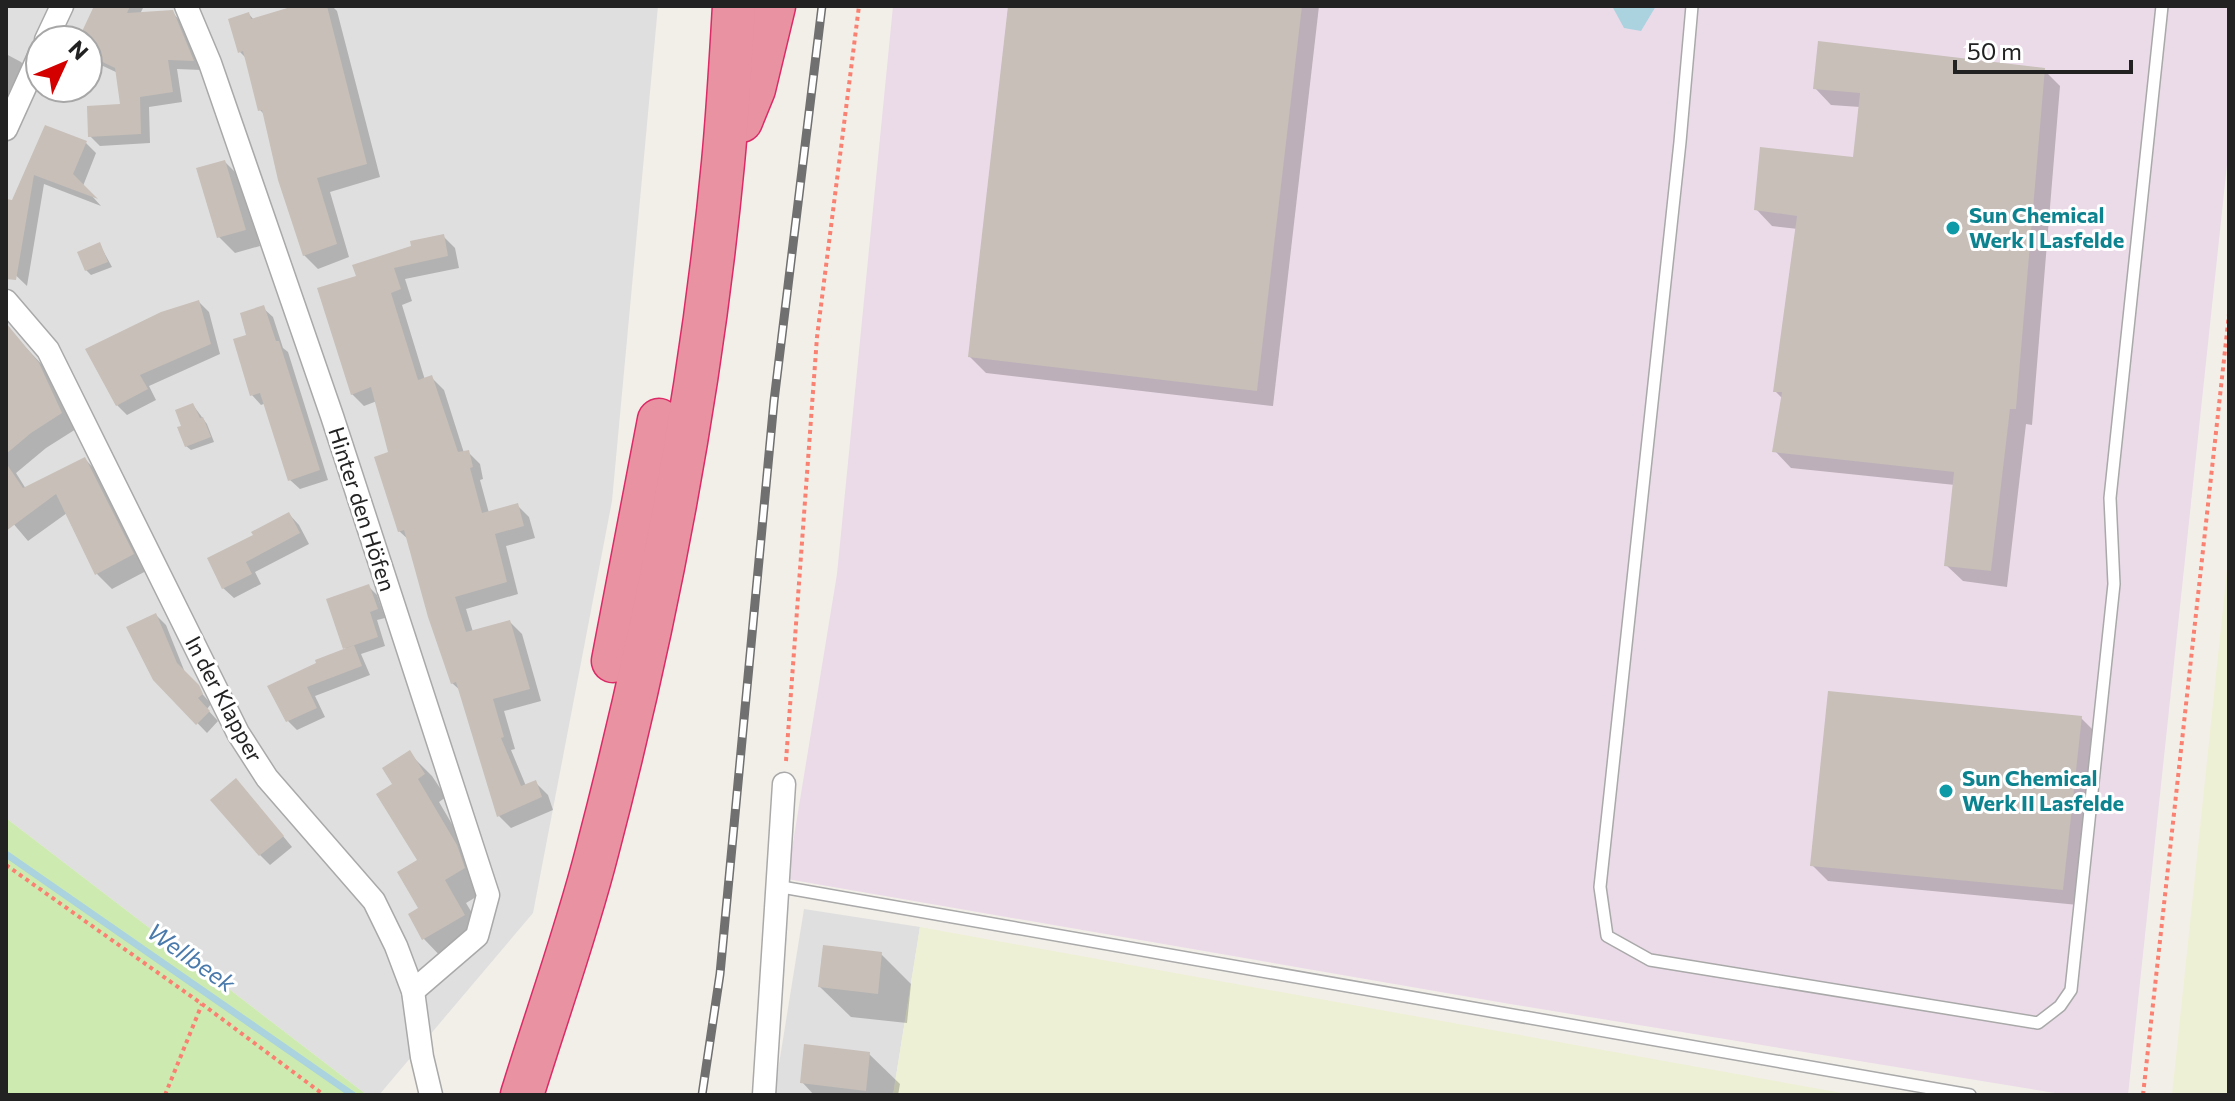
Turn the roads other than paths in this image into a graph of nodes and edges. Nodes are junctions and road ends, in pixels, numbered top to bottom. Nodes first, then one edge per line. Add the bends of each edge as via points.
1 (186, 6) edge
2 (709, 6) edge
3 (734, 6) edge
4 (774, 6) edge
5 (1692, 6) edge
6 (2162, 6) edge
7 (24, 89) edge
8 (6, 129) edge
9 (723, 163) junction
10 (6, 301) edge
11 (784, 784) road end
12 (776, 886) junction
13 (413, 991) junction
14 (431, 1095) edge
15 (496, 1095) edge
16 (522, 1095) edge
17 (764, 1095) edge
18 (1970, 1095) edge

1 - 13 street, Hinter den Höfen via 332,416 488,895 477,936
2 - 15 highway via 694,195 675,339 611,672 569,847
3 - 9 highway
4 - 9 highway via 754,89
5 - 6 lane via 1600,887 1607,936 1650,960 2038,1023 2071,990 2114,584 2110,498
7 - 8 street
9 - 16 highway via 703,329 636,691 596,854
10 - 13 street, In der Klapper via 48,350 238,733 267,778 374,901
11 - 12 street
12 - 17 street
12 - 18 lane
13 - 14 street, In der Klapper

